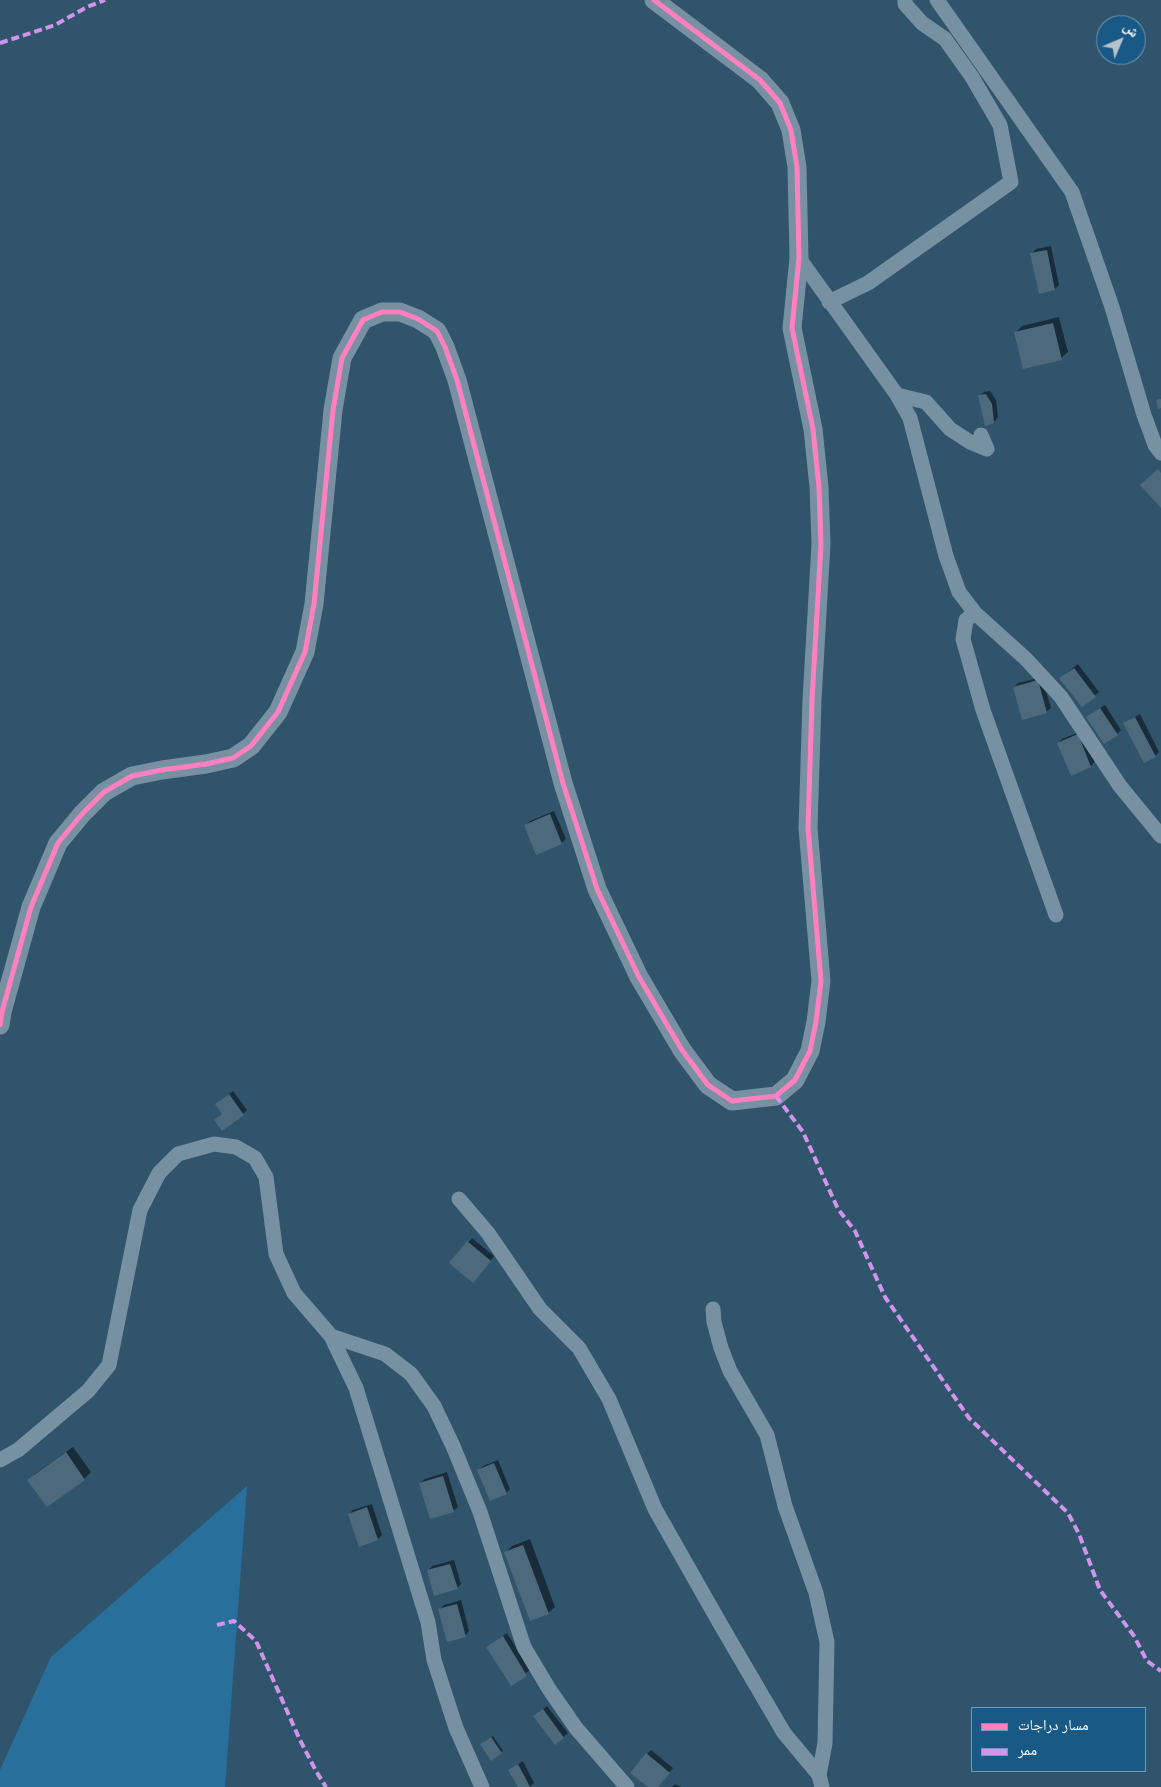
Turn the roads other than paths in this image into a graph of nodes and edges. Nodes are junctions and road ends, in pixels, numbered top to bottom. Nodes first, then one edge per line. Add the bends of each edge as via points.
1 (654, 0) edge
2 (906, 0) edge
3 (937, 0) edge
4 (799, 258) junction
5 (829, 302) junction
6 (897, 395) junction
7 (982, 435) dead end
8 (1161, 453) edge
9 (975, 613) junction
10 (1161, 836) edge
11 (1056, 915) dead end
12 (0, 1025) edge
13 (459, 1200) dead end
14 (713, 1309) dead end
15 (331, 1336) junction
16 (0, 1460) edge
17 (821, 1781) edge
18 (482, 1787) edge
19 (627, 1787) edge

1 - 4 street via 760,80 780,103 791,130 797,167
2 - 5 street via 905,4 922,23 945,40 972,77 1000,125 1011,182 868,283
3 - 8 street via 1072,192 1112,307 1144,415
4 - 5 street
4 - 12 street via 792,328 814,429 821,544 808,828 821,981 810,1051 796,1080 776,1096 732,1101 708,1085 682,1050 639,977 597,889 563,783 446,346 437,331 400,312 382,312 363,320 342,358 333,410 314,604 305,652 278,712 251,746 233,758 132,776 104,792 82,814 58,844 31,907
5 - 6 street
6 - 7 street via 926,402 950,429 986,449
6 - 9 street via 910,418 946,556 959,592
9 - 10 street via 1026,659 1061,697 1120,786
9 - 11 street via 966,620 965,648 982,710
13 - 17 street via 488,1233 540,1309 579,1348 608,1399 665,1526 784,1733
14 - 17 street via 721,1348 730,1371 767,1435 785,1506 816,1593 826,1642 825,1742
15 - 16 street via 294,1293 276,1254 266,1177 255,1158 236,1147 214,1144 178,1154 159,1173 140,1210 109,1364 82,1397 18,1450
15 - 18 street via 356,1388 428,1622 434,1660 456,1728
15 - 19 street via 385,1354 411,1374 434,1406 480,1512 524,1647 576,1728

